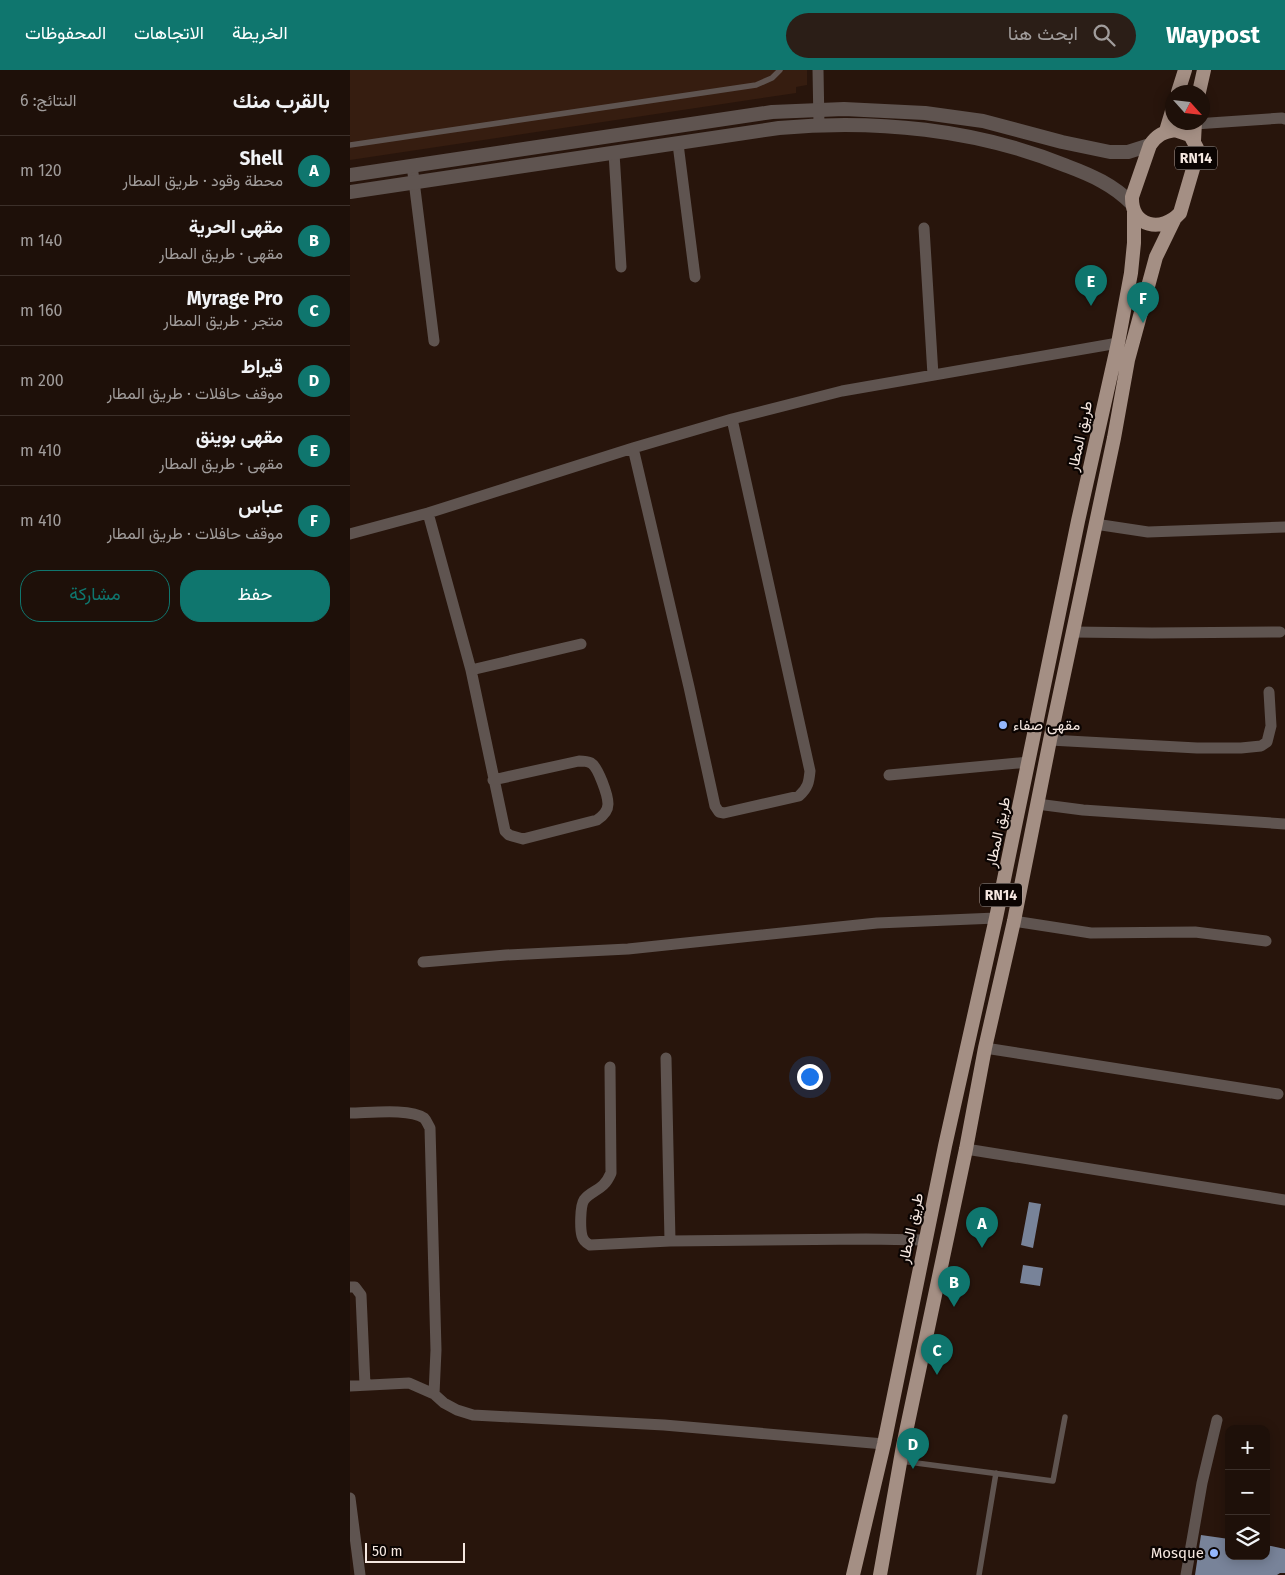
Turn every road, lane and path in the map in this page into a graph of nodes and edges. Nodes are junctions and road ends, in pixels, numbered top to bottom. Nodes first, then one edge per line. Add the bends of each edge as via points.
1 (780, 70) edge
2 (818, 70) edge
3 (1185, 70) edge
4 (1204, 70) edge
5 (1180, 85) edge
6 (1201, 85) edge
7 (819, 109) junction
8 (1285, 119) edge
9 (1210, 122) edge
10 (819, 125) junction
11 (1195, 130) edge
12 (1166, 131) joint
13 (1194, 141) junction
14 (678, 144) junction
15 (350, 145) edge
16 (1150, 145) junction
17 (614, 153) junction
18 (412, 166) junction
19 (350, 175) edge
20 (414, 183) junction
21 (350, 192) edge
22 (1133, 208) junction
23 (1174, 220) junction
24 (924, 228) dead end
25 (621, 267) dead end
26 (695, 278) dead end
27 (434, 341) dead end
28 (1118, 343) junction
29 (933, 376) junction
30 (732, 419) junction
31 (633, 448) junction
32 (428, 513) junction
33 (1095, 524) junction
34 (1285, 527) edge
35 (350, 534) edge
36 (1073, 632) junction
37 (1280, 632) dead end
38 (581, 644) dead end
39 (471, 670) junction
40 (1269, 692) dead end
41 (1050, 740) junction
42 (1029, 762) junction
43 (889, 775) dead end
44 (493, 780) junction
45 (1037, 804) junction
46 (1285, 824) edge
47 (996, 918) junction
48 (1014, 921) junction
49 (1266, 940) dead end
50 (423, 962) dead end
51 (985, 1048) junction
52 (666, 1058) dead end
53 (610, 1067) dead end
54 (1278, 1094) dead end
55 (350, 1113) edge
56 (966, 1149) junction
57 (1285, 1200) edge
58 (925, 1240) junction
59 (670, 1241) junction
60 (350, 1287) edge
61 (350, 1386) edge
62 (365, 1386) junction
63 (434, 1394) junction
64 (1065, 1418) dead end
65 (1217, 1420) dead end
66 (884, 1444) junction
67 (900, 1461) junction
68 (996, 1473) junction
69 (350, 1498) edge
70 (360, 1575) edge
71 (854, 1575) edge
72 (880, 1575) edge
73 (979, 1575) edge
74 (1186, 1575) edge

1 - 15 lane via 772,78 756,85
2 - 7 street
3 - 5 main road
4 - 6 main road
7 - 10 street
7 - 16 street via 964,118 1110,152 1128,152
7 - 18 street via 772,112
8 - 9 street
10 - 14 street
10 - 22 street via 920,130 995,143 1046,158 1099,179 1117,190
11 - 13 main road, RN14
12 - 13 main road, RN14 via 1182,132
12 - 16 main road, RN14
13 - 23 main road, RN14 via 1197,155 1180,213
14 - 17 street
14 - 26 street
16 - 22 main road, RN14 via 1132,197
17 - 20 street
17 - 25 street
18 - 19 street
18 - 20 street
20 - 21 street
20 - 27 street
22 - 23 main road via 1148,224 1165,224
22 - 28 main road, طريق المطار / RN14 via 1132,266
23 - 33 main road, RN14 via 1154,264 1128,360
24 - 29 street
28 - 29 street
28 - 42 main road, طريق المطار / RN14
29 - 30 street via 842,391
30 - 31 street
30 - 31 street via 810,772 809,784 800,796 724,813 715,806
31 - 32 street
32 - 35 street
32 - 39 street
33 - 34 street via 1148,532
33 - 36 main road, RN14
36 - 37 street
36 - 41 main road, RN14
38 - 39 street
39 - 44 street
40 - 41 street via 1271,726 1267,742 1261,746 1197,748
41 - 45 main road, RN14
42 - 43 street
42 - 47 main road, طريق المطار / RN14
44 - 44 street via 503,826 515,838 523,839 597,820 604,816 608,804 599,773 595,766 586,762
45 - 46 street
45 - 48 main road, RN14
47 - 50 street via 877,923 628,949
47 - 58 main road, طريق المطار / RN14
48 - 49 street via 1091,933 1195,932
48 - 51 main road, RN14
51 - 54 street
51 - 56 main road, RN14
52 - 59 street
53 - 59 street via 611,1173 601,1189 582,1203 582,1236 590,1245
55 - 63 street via 406,1113 426,1119 430,1128 436,1350
56 - 57 street
56 - 67 main road, RN14
58 - 59 street
58 - 66 main road, طريق المطار / RN14
60 - 62 street via 361,1294
61 - 62 street
62 - 63 street via 409,1383
63 - 66 street via 457,1410 473,1414 664,1425
64 - 68 lane via 1053,1481
65 - 74 street
66 - 71 main road, طريق المطار / RN14
67 - 68 lane
67 - 72 main road, RN14
68 - 73 lane
69 - 70 street

